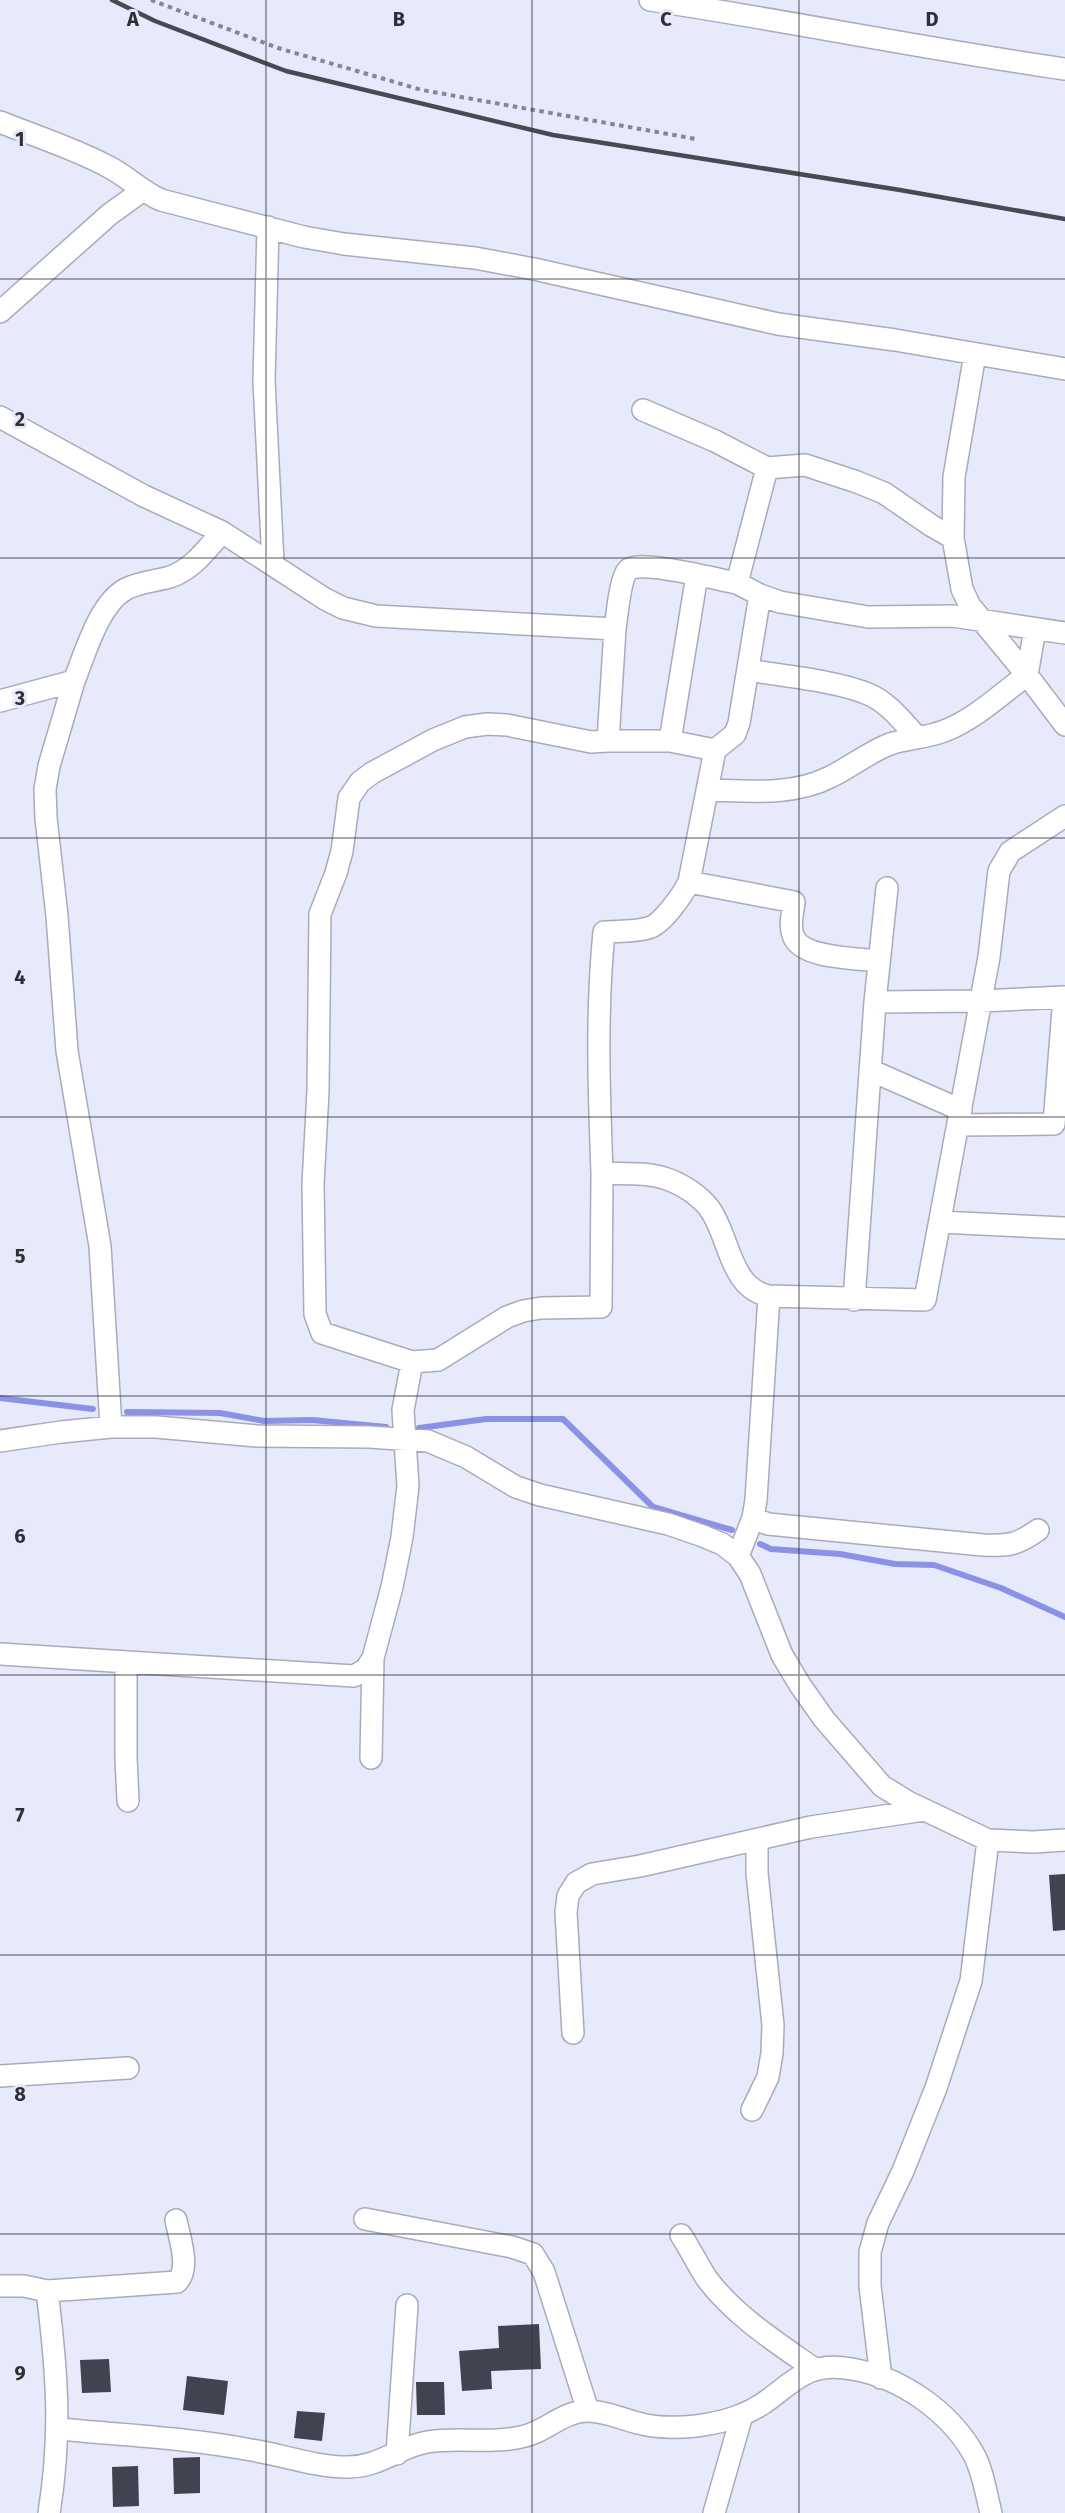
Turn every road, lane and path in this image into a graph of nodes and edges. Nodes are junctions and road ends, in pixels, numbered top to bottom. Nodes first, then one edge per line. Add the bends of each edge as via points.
1 (151, 0) edge
2 (650, 0) edge
3 (1065, 69) edge
4 (0, 122) edge
5 (696, 139) dead end
6 (142, 191) junction
7 (268, 227) junction
8 (0, 312) edge
9 (975, 354) junction
10 (1065, 369) edge
11 (643, 410) dead end
12 (3, 423) edge
13 (766, 468) junction
14 (222, 532) junction
15 (953, 538) junction
16 (273, 563) junction
17 (698, 575) junction
18 (737, 583) junction
19 (760, 596) junction
20 (981, 621) junction
21 (615, 629) junction
22 (1035, 629) junction
23 (1065, 633) edge
24 (748, 670) junction
25 (1028, 675) junction
26 (74, 681) junction
27 (0, 701) edge
28 (1065, 725) edge
29 (917, 737) junction
30 (608, 741) junction
31 (669, 741) junction
32 (715, 750) junction
33 (708, 789) junction
34 (1065, 816) edge
35 (689, 882) junction
36 (887, 888) dead end
37 (879, 961) junction
38 (981, 1001) junction
39 (875, 1002) junction
40 (870, 1070) junction
41 (960, 1117) junction
42 (602, 1173) junction
43 (940, 1222) junction
44 (1065, 1228) edge
45 (769, 1296) junction
46 (854, 1300) junction
47 (412, 1362) junction
48 (111, 1427) junction
49 (404, 1439) junction
50 (0, 1441) edge
51 (753, 1518) junction
52 (1038, 1530) dead end
53 (738, 1556) junction
54 (0, 1654) edge
55 (373, 1658) junction
56 (126, 1662) junction
57 (371, 1758) dead end
58 (128, 1801) dead end
59 (924, 1810) junction
60 (757, 1840) junction
61 (988, 1840) junction
62 (1065, 1840) edge
63 (573, 2033) dead end
64 (128, 2068) dead end
65 (0, 2076) edge
66 (752, 2110) dead end
67 (365, 2219) dead end
68 (177, 2220) dead end
69 (681, 2235) dead end
70 (0, 2286) edge
71 (47, 2291) junction
72 (407, 2305) dead end
73 (813, 2368) junction
74 (881, 2378) junction
75 (588, 2411) junction
76 (742, 2415) junction
77 (59, 2429) junction
78 (397, 2454) junction
79 (49, 2513) edge
80 (714, 2513) edge
81 (991, 2513) edge

1 - 5 path via 278,48 422,90
2 - 3 street
4 - 6 street via 105,164
6 - 7 street via 180,206
6 - 8 street via 110,214
7 - 9 street via 344,244 487,260 778,324
7 - 16 street via 264,381
9 - 10 street
9 - 15 street via 954,477
11 - 13 street
12 - 14 street
13 - 15 street via 806,465 857,482 884,493
13 - 18 street
14 - 16 street
14 - 26 street via 190,568 125,590 111,603
15 - 20 street via 962,589
16 - 21 street via 325,599 360,613
17 - 18 street
17 - 21 street via 642,565 628,570
17 - 31 street
18 - 19 street
19 - 20 street via 868,617 953,616
19 - 24 street
20 - 22 street
20 - 25 street
21 - 30 street
22 - 23 street
22 - 25 street
24 - 29 street via 869,694 887,706
24 - 32 street via 735,734
25 - 28 street
25 - 29 street via 960,724
26 - 27 street
26 - 48 street via 49,766 46,818 67,1051 100,1246
29 - 33 street via 883,747 827,779 800,788
30 - 31 street
30 - 47 street via 583,741 507,725 465,727 372,772 349,798 342,851 320,914 313,1184 315,1314 322,1333
31 - 32 street
32 - 33 street
33 - 35 street
34 - 38 street via 1010,852 999,871
35 - 37 street via 794,902 791,928 800,946 824,954
35 - 42 street via 658,923 649,928 604,932 599,1038
36 - 37 street
37 - 39 street
38 - 39 street
38 - 41 street
38 - 41 street via 1064,997 1054,1124
39 - 40 street
40 - 41 street
40 - 46 street
41 - 43 street
42 - 45 street via 668,1179 698,1196 710,1209 744,1281
42 - 47 street via 601,1306 523,1311 438,1360
43 - 44 street
43 - 46 street via 925,1300
45 - 46 street
45 - 51 street
47 - 49 street via 403,1410
48 - 49 street via 257,1436
48 - 50 street
49 - 53 street via 444,1446 516,1487 668,1524 722,1544
49 - 55 street via 408,1486 402,1537
51 - 52 street via 768,1524 983,1545 1008,1546
51 - 53 street
53 - 59 street via 759,1592 782,1655 824,1719 882,1786
54 - 56 street
55 - 56 street via 366,1669 354,1676
55 - 57 street
56 - 58 street
59 - 60 street via 811,1827
59 - 61 street
60 - 63 street via 592,1874 576,1884 568,1896 566,1912
60 - 66 street via 773,2025 768,2078
61 - 62 street
61 - 74 street via 971,1981 936,2088 878,2223 870,2252
64 - 65 street
67 - 75 street via 533,2254 544,2272
68 - 71 street via 184,2262 182,2277 177,2282
69 - 73 street via 708,2279 729,2302
70 - 71 street
71 - 77 street
72 - 78 street
73 - 74 street via 855,2369
73 - 76 street
74 - 81 street via 927,2403 958,2432 974,2455
75 - 76 street via 666,2427 693,2426
75 - 78 street via 572,2414 522,2437 429,2442 412,2445
76 - 80 street
77 - 78 street via 251,2450 348,2467 376,2464
77 - 79 street

